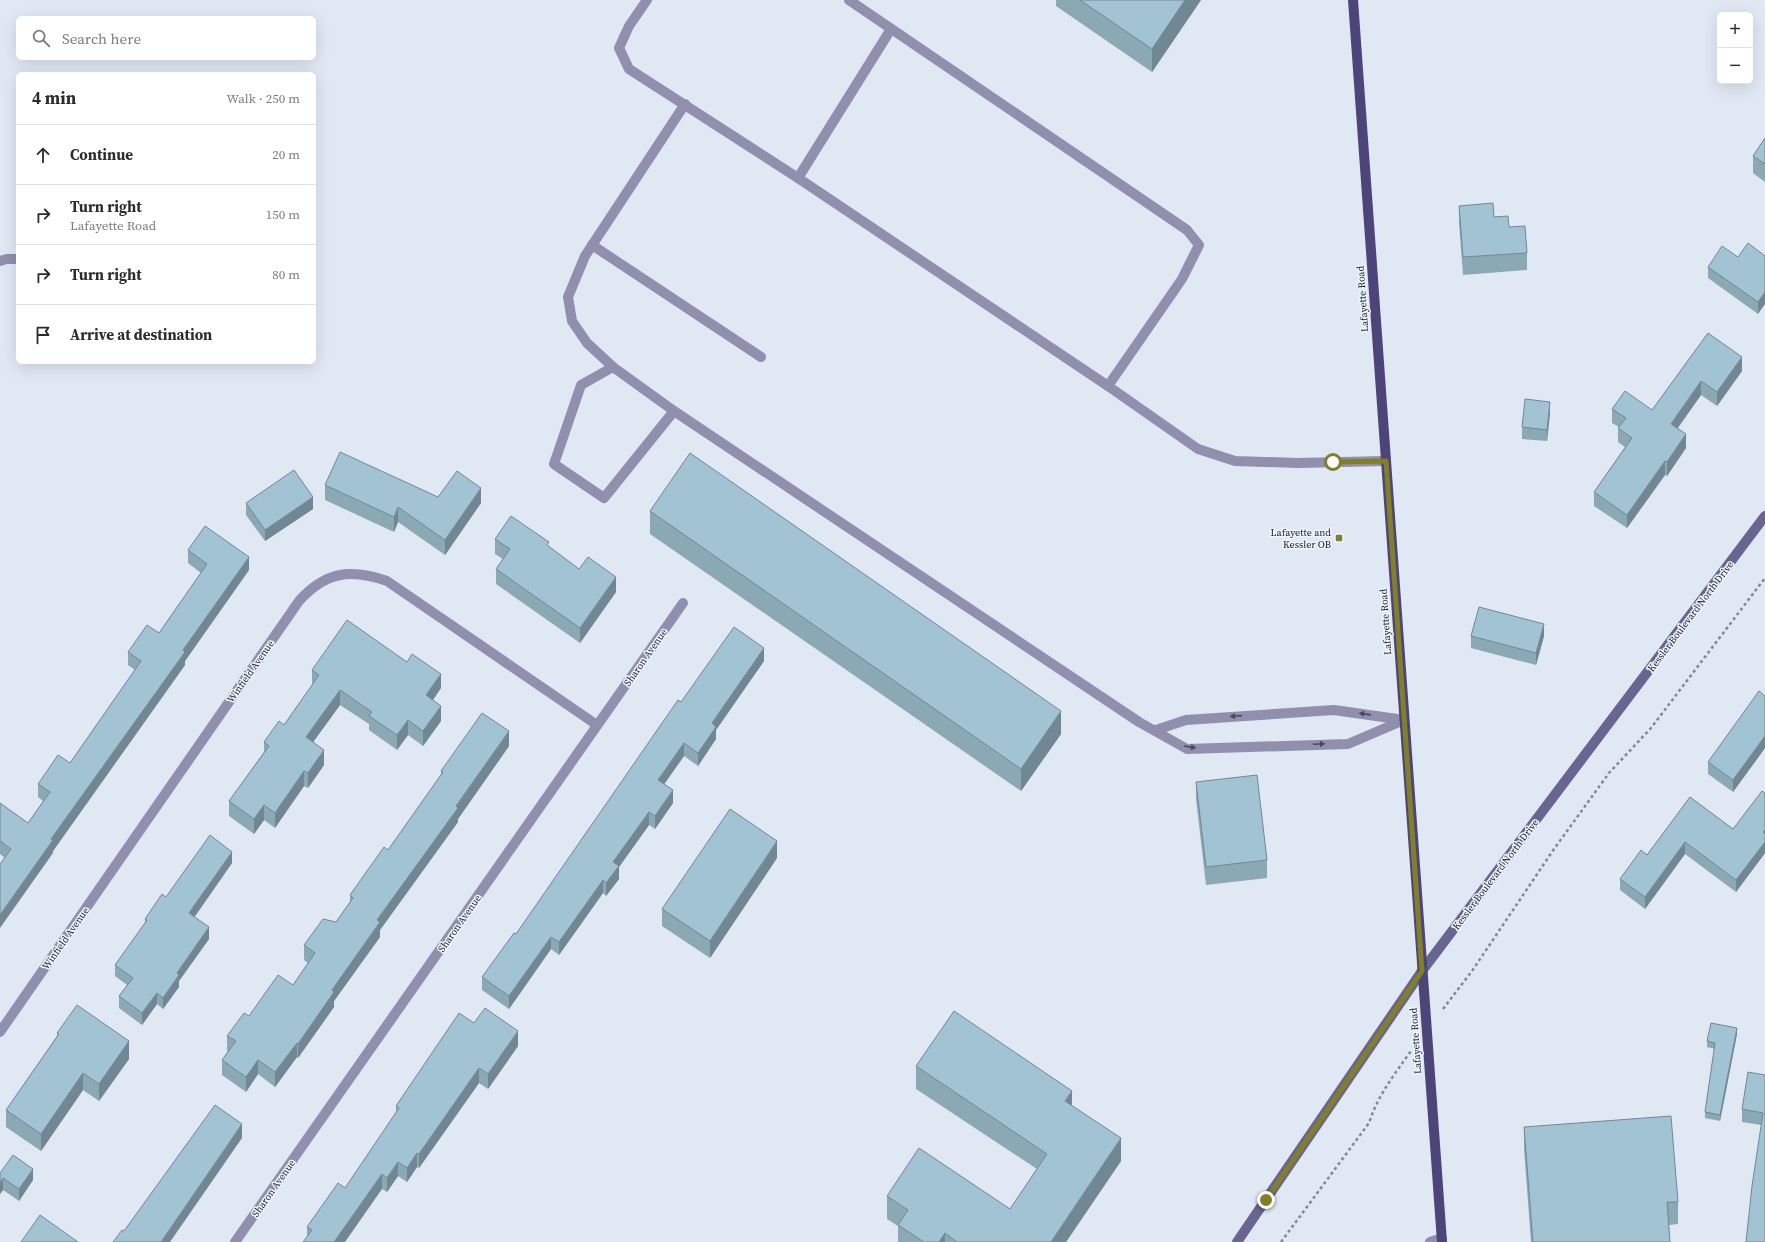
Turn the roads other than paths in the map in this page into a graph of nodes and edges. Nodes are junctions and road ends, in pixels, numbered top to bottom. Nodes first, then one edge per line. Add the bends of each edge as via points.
1 (647, 0) edge
2 (849, 0) edge
3 (1353, 0) edge
4 (891, 29) junction
5 (685, 104) junction
6 (798, 178) junction
7 (592, 245) junction
8 (16, 259) edge
9 (0, 261) edge
10 (761, 357) dead end
11 (613, 367) junction
12 (1108, 386) junction
13 (674, 411) junction
14 (1386, 461) junction
15 (1765, 516) edge
16 (683, 603) dead end
17 (1404, 720) junction
18 (597, 725) junction
19 (1156, 730) junction
20 (1422, 971) junction
21 (0, 1032) edge
22 (1442, 1240) edge
23 (235, 1242) edge
24 (1237, 1242) edge
25 (1430, 1242) edge

1 - 5 street via 629,26 619,48 629,69
2 - 4 street
3 - 14 main road, Lafayette Road
4 - 6 street
4 - 12 street via 1187,230 1199,246 1182,278
5 - 6 street
5 - 7 street
6 - 12 street
7 - 10 street
7 - 11 street via 568,297 572,321 588,343
8 - 9 street
11 - 13 street
11 - 13 street via 580,385 554,464 604,498
12 - 14 street via 1198,449 1235,462
13 - 19 street via 1139,722
14 - 17 main road, Lafayette Road
15 - 20 main road, Kessler Boulevard North Drive
16 - 18 street, Sharon Avenue
17 -> 19 street via 1334,710 1186,720
19 -> 17 street via 1187,748 1348,744
17 - 20 main road, Lafayette Road
18 - 21 street, Winfield Avenue via 386,581 355,573 324,580 299,601
18 - 23 street, Sharon Avenue
20 - 22 main road, Lafayette Road
20 - 24 main road, Kessler Boulevard North Drive
22 - 25 street

